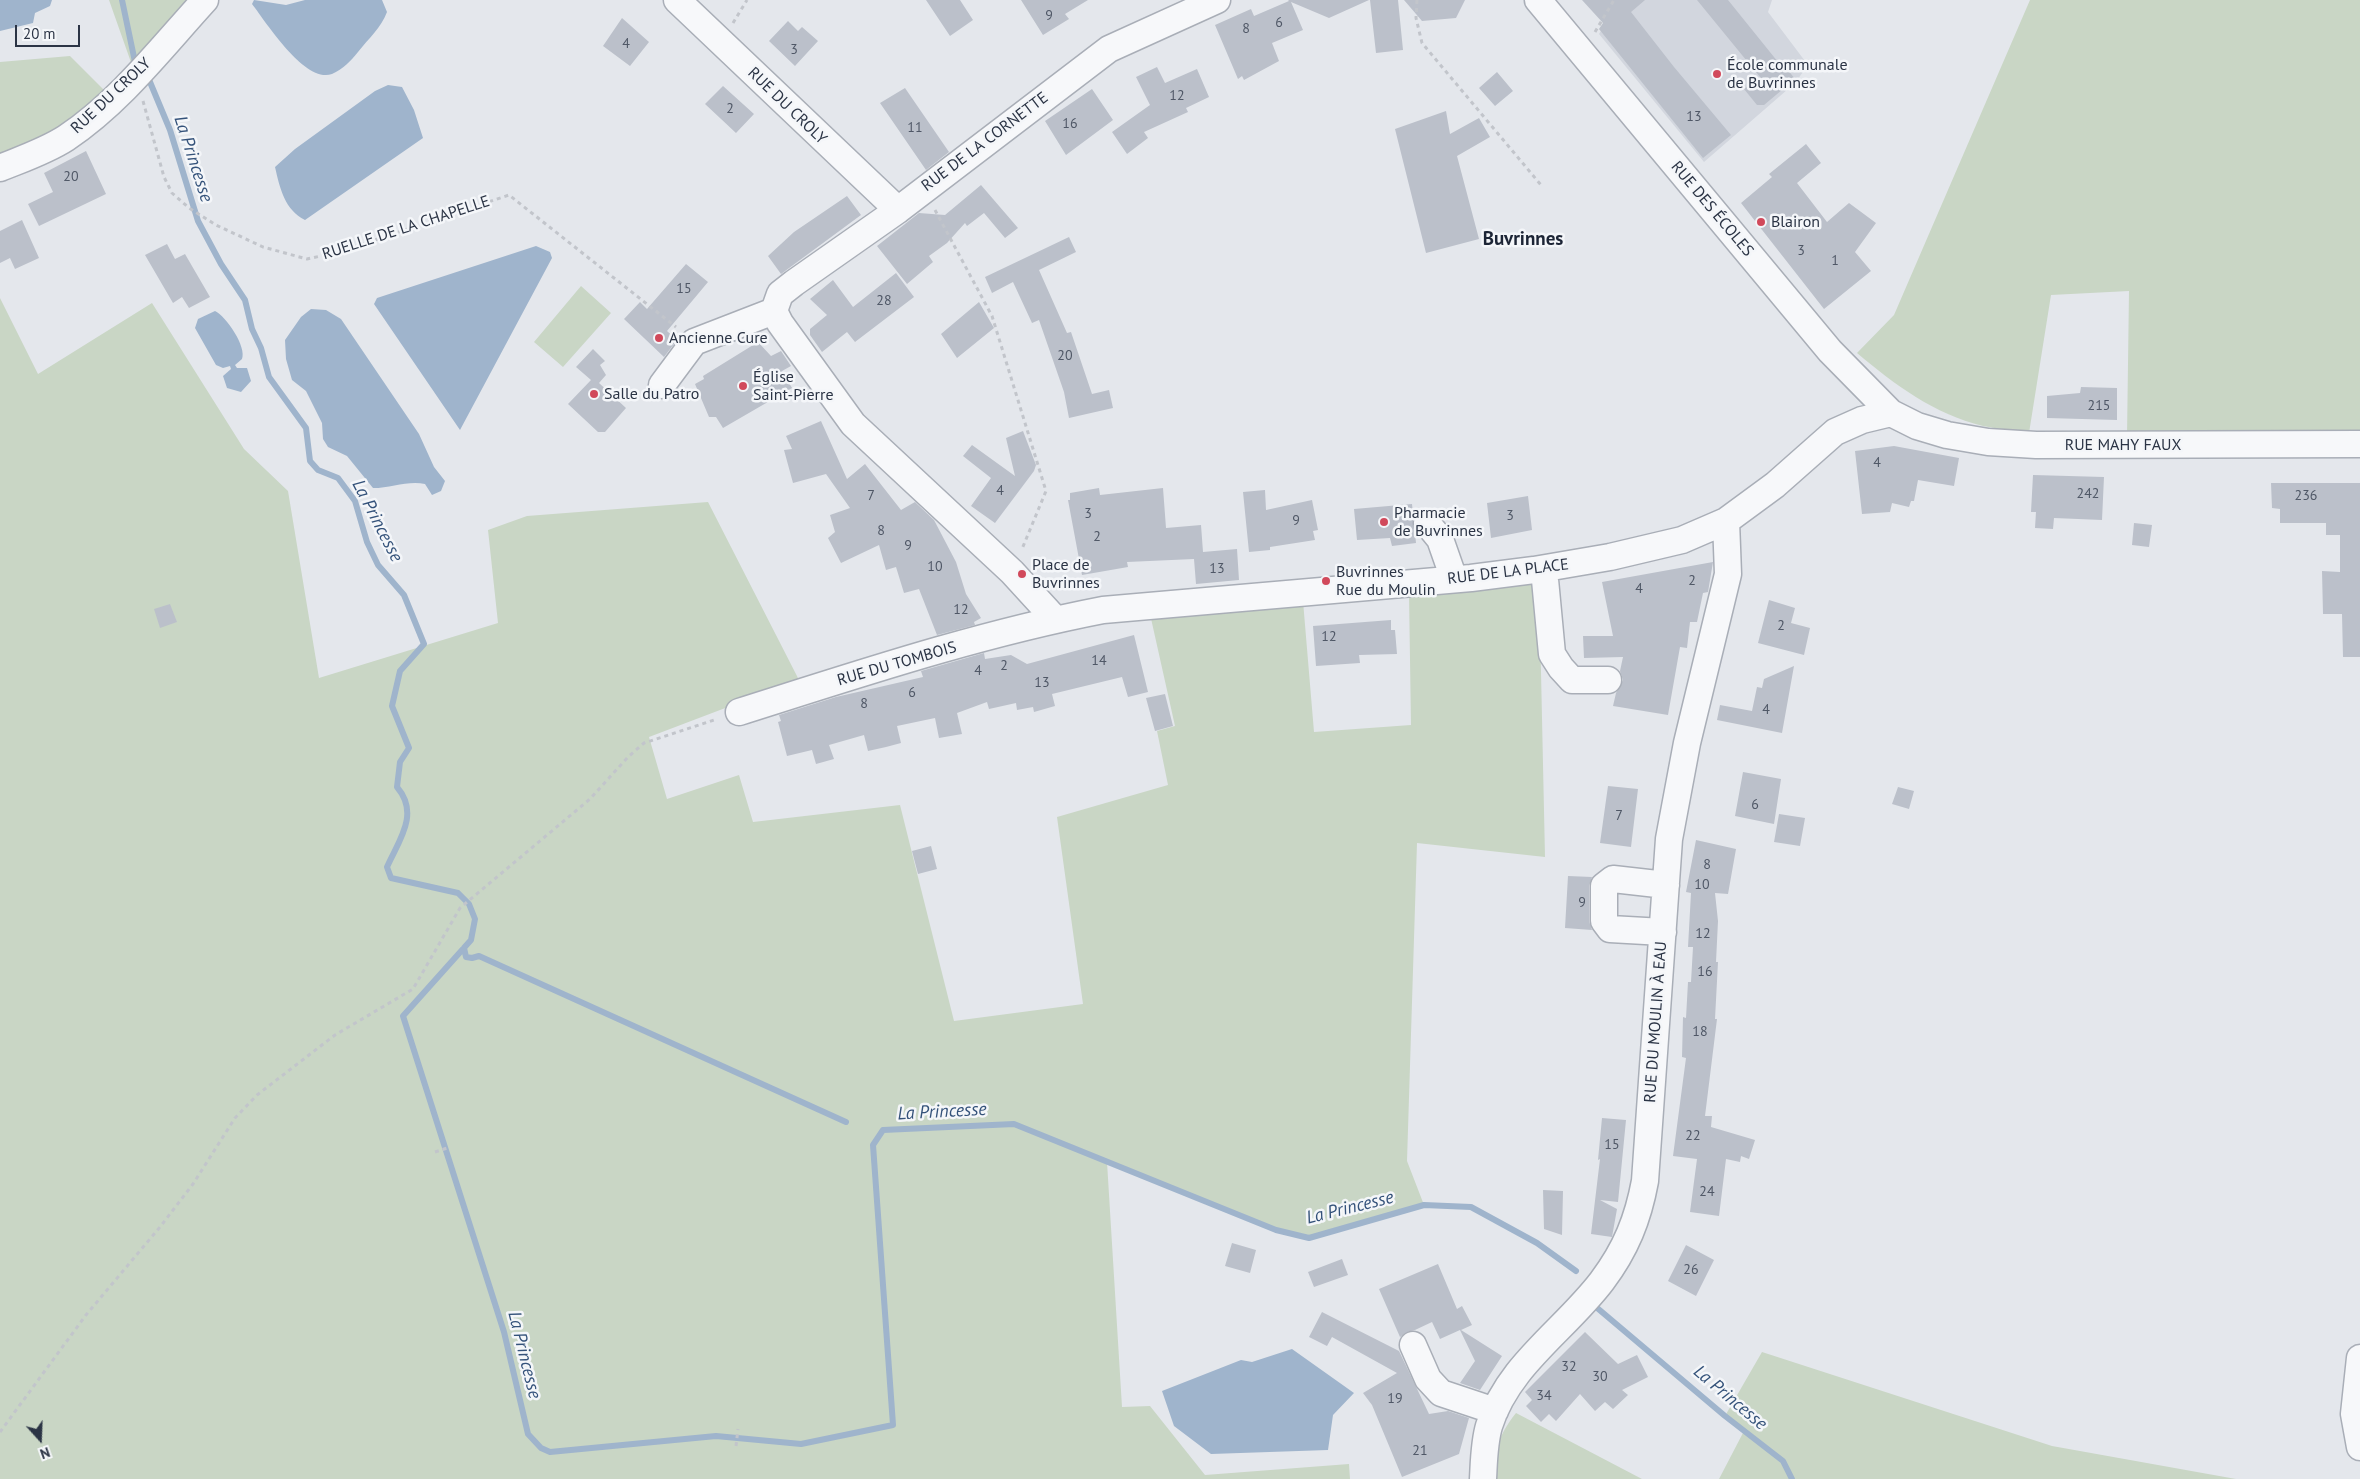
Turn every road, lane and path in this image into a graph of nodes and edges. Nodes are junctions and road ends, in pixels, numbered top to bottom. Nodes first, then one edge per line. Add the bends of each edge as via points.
1 (205, 0) edge
2 (677, 0) edge
3 (1217, 0) edge
4 (1417, 0) edge
5 (1538, 0) edge
6 (1614, 0) edge
7 (1577, 48) junction
8 (130, 83) junction
9 (0, 168) edge
10 (1541, 185) dead end
11 (924, 189) junction
12 (898, 210) junction
13 (774, 311) junction
14 (694, 342) junction
15 (662, 385) dead end
16 (1891, 413) junction
17 (2360, 444) edge
18 (1726, 521) junction
19 (1427, 523) dead end
20 (1544, 569) junction
21 (1012, 572) junction
22 (1454, 579) junction
23 (1055, 619) junction
24 (1608, 680) dead end
25 (739, 712) joint
26 (1666, 885) junction
27 (1663, 932) junction
28 (450, 1147) dead end
29 (435, 1152) dead end
30 (1413, 1345) dead end
31 (2360, 1358) edge
32 (1495, 1411) junction
33 (738, 1429) dead end
34 (0, 1432) edge
35 (736, 1446) dead end
36 (2360, 1447) edge
37 (1483, 1479) edge

1 - 8 street, RUE DU CROLY
2 - 12 street, RUE DU CROLY
3 - 11 street, RUE DE LA CORNETTE via 1109,50
4 - 10 path via 1416,18 1422,43
5 - 7 street, RUE DES ÉCOLES
6 - 7 path via 1597,30
7 - 16 street, RUE DES ÉCOLES via 1830,351
8 - 9 street, RUE DU CROLY via 66,138
8 - 14 path, RUELLE DE LA CHAPELLE via 144,103 164,177 172,193 211,222 263,247 307,259 339,252 509,195
11 - 12 street, RUE DE LA CORNETTE
11 - 21 path via 992,316 1046,490
12 - 13 street, RUE DE LA CORNETTE via 780,294
13 - 14 street
13 - 21 street via 853,424
14 - 15 street
16 - 17 street, RUE MAHY FAUX via 1947,435 1988,442
16 - 18 street, RUE DE LA PLACE via 1862,420 1835,432 1775,485
18 - 20 street, RUE DE LA PLACE via 1682,540
18 - 26 street, RUE DU MOULIN À EAU via 1728,574 1687,743 1669,839
19 - 22 street via 1440,539
20 - 22 street, RUE DE LA PLACE
20 - 24 street via 1552,654 1572,680
21 - 23 street
22 - 23 street, RUE DE LA PLACE via 1103,610
23 - 25 street, RUE DU TOMBOIS via 862,673
25 - 34 path via 644,743 590,799 460,908 413,989 335,1035 257,1095 235,1118 193,1184 86,1315
26 - 27 street, RUE DU MOULIN À EAU
26 - 27 street via 1613,879 1604,886 1604,921 1610,929
27 - 32 street, RUE DU MOULIN À EAU via 1645,1181 1639,1214 1625,1247 1602,1282 1516,1375
28 - 29 path
30 - 32 street via 1428,1378 1441,1393
31 - 36 street via 2354,1414
32 - 37 street, RUE DU MOULIN À EAU via 1485,1445
33 - 35 path

